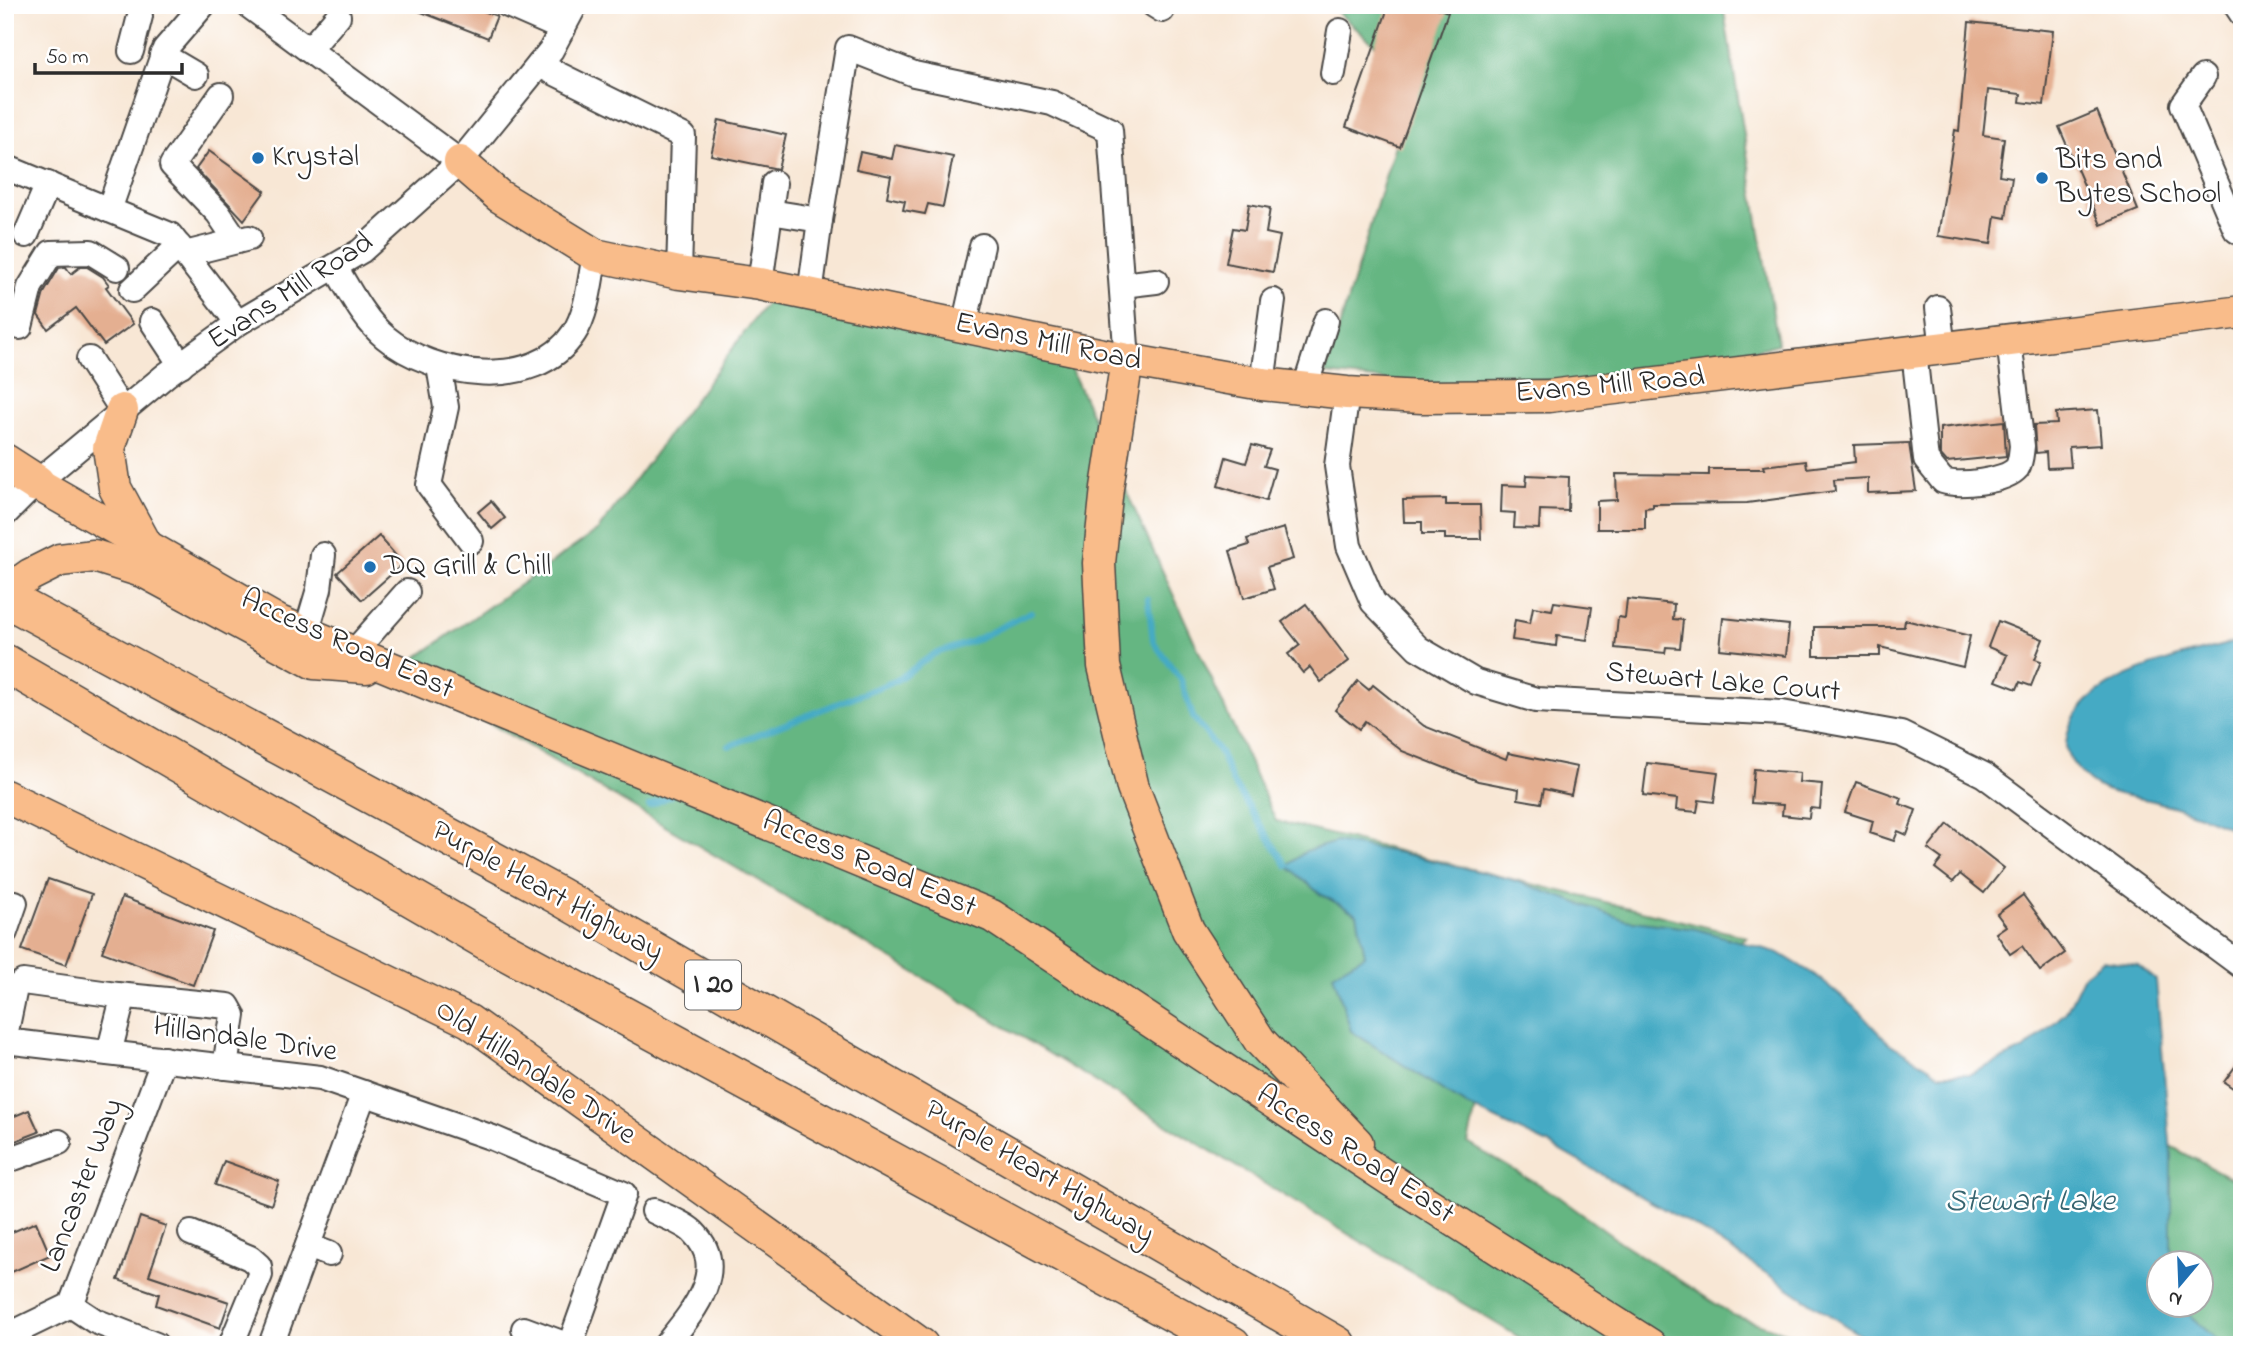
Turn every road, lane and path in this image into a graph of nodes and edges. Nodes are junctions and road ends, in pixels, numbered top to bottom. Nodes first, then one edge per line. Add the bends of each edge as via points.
1 (203, 5) edge
2 (248, 5) edge
3 (508, 5) edge
4 (575, 5) edge
5 (2236, 5) edge
6 (2242, 14) edge
7 (139, 16) dead end
8 (338, 16) dead end
9 (563, 29) junction
10 (1340, 31) dead end
11 (309, 50) junction
12 (131, 51) dead end
13 (162, 55) junction
14 (540, 65) junction
15 (1333, 73) dead end
16 (196, 75) dead end
17 (2203, 77) dead end
18 (221, 95) dead end
19 (460, 162) junction
20 (5, 167) edge
21 (774, 183) dead end
22 (48, 184) junction
23 (109, 209) junction
24 (770, 212) junction
25 (820, 220) junction
26 (2242, 234) edge
27 (26, 235) dead end
28 (982, 246) dead end
29 (182, 250) junction
30 (595, 255) junction
31 (335, 267) junction
32 (117, 268) dead end
33 (679, 273) junction
34 (1156, 281) dead end
35 (760, 284) junction
36 (1122, 285) junction
37 (132, 290) dead end
38 (810, 294) junction
39 (1273, 301) dead end
40 (1938, 308) dead end
41 (2242, 312) edge
42 (152, 321) dead end
43 (1326, 321) dead end
44 (237, 323) junction
45 (964, 326) junction
46 (20, 327) dead end
47 (2009, 341) junction
48 (1928, 351) junction
49 (89, 359) dead end
50 (1127, 360) junction
51 (181, 365) junction
52 (439, 366) junction
53 (1262, 384) junction
54 (1305, 388) junction
55 (1347, 393) junction
56 (122, 410) junction
57 (5, 463) edge
58 (36, 483) junction
59 (5, 514) edge
60 (471, 541) dead end
61 (147, 546) junction
62 (323, 555) dead end
63 (407, 592) dead end
64 (5, 596) edge
65 (306, 633) junction
66 (354, 652) junction
67 (396, 669) junction
68 (20, 672) edge
69 (5, 796) edge
70 (15, 903) dead end
71 (5, 932) edge
72 (2242, 966) edge
73 (10, 987) edge
74 (117, 995) junction
75 (5, 1039) edge
76 (109, 1053) junction
77 (164, 1059) junction
78 (225, 1066) junction
79 (364, 1093) junction
80 (59, 1143) dead end
81 (5, 1161) edge
82 (1394, 1182) junction
83 (654, 1211) dead end
84 (191, 1233) dead end
85 (71, 1305) junction
86 (524, 1329) dead end
87 (5, 1337) edge
88 (280, 1342) edge
89 (156, 1345) edge
90 (232, 1345) edge
91 (569, 1345) edge
92 (666, 1345) edge
93 (922, 1345) edge
94 (1232, 1345) edge
95 (1337, 1345) edge
96 (1650, 1345) edge

1 - 13 street
2 - 11 street
3 - 9 street
4 - 9 street
5 - 6 street
7 - 12 street
8 - 11 street
9 - 14 street
10 - 15 street
11 - 19 street
13 - 16 street
13 - 23 street
14 - 19 street
14 - 33 street via 683,136
17 - 26 street via 2183,105 2236,230
18 - 29 street via 172,165 243,240
19 - 30 main road, Evans Mill Road via 499,196
19 - 31 street, Evans Mill Road via 362,251
20 - 22 street
21 - 24 street
22 - 23 street
22 - 27 street
23 - 29 street via 170,234
24 - 25 street
24 - 35 street
25 - 36 street via 848,48 1001,101 1052,103 1110,130
25 - 38 street
28 - 45 street
29 - 37 street
29 - 44 street
30 - 33 main road, Evans Mill Road
30 - 52 street via 575,331 556,354 522,370
31 - 44 street, Evans Mill Road
31 - 52 street via 384,336 413,356
32 - 46 street via 91,252 51,253 30,287
33 - 35 main road, Evans Mill Road
34 - 36 street
35 - 38 main road, Evans Mill Road
36 - 50 street
38 - 45 main road, Evans Mill Road
39 - 53 street
40 - 48 street
41 - 47 main road, Evans Mill Road
42 - 51 street
43 - 54 street
44 - 51 street, Evans Mill Road
45 - 50 main road, Evans Mill Road
47 - 48 main road, Evans Mill Road
47 - 48 street via 2021,457 2006,475 1966,484 1942,481 1926,460
48 - 55 main road, Evans Mill Road via 1549,396
49 - 56 street
50 - 53 main road, Evans Mill Road
50 - 82 main road via 1099,564 1104,667 1133,788 1188,930 1253,1030
51 - 56 street, Evans Mill Road
52 - 60 street via 446,407 429,485
53 - 54 main road, Evans Mill Road
54 - 55 main road, Evans Mill Road
55 - 72 street, Stewart Lake Court via 1337,466 1349,546 1373,602 1418,648 1476,682 1536,700 1782,713 1901,734 1984,775
56 - 58 street, Evans Mill Road
56 - 61 main road via 109,448 115,488
57 - 58 highway
58 - 59 street, Evans Mill Road
58 - 61 main road, Access Road East
61 - 65 main road, Access Road East
62 - 65 street
63 - 66 street
64 - 67 main road via 30,575 60,560 94,556 145,572 314,663
64 - 95 highway, Purple Heart Highway / I 20 via 557,895
65 - 66 main road, Access Road East
66 - 67 main road, Access Road East
67 - 82 main road, Access Road East via 992,916
68 - 94 highway, Purple Heart Highway / I 20 via 490,943
69 - 93 main road, Old Hillandale Drive via 469,1021
70 - 71 street
73 - 74 street via 23,982
73 - 75 street
74 - 76 street via 121,1006
74 - 78 street via 228,1006 233,1015
75 - 76 street, Hillandale Drive
76 - 77 street, Hillandale Drive
77 - 78 street, Hillandale Drive
77 - 85 street, Lancaster Way
78 - 79 street, Hillandale Drive via 320,1078
79 - 88 street via 318,1250
79 - 91 street, Hillandale Drive via 493,1138 624,1194
80 - 81 street
82 - 96 main road, Access Road East
83 - 92 street via 692,1231 706,1255 708,1282 696,1308
84 - 90 street via 259,1266 260,1275
85 - 87 street, Lancaster Way
85 - 89 street via 95,1321
86 - 91 street

